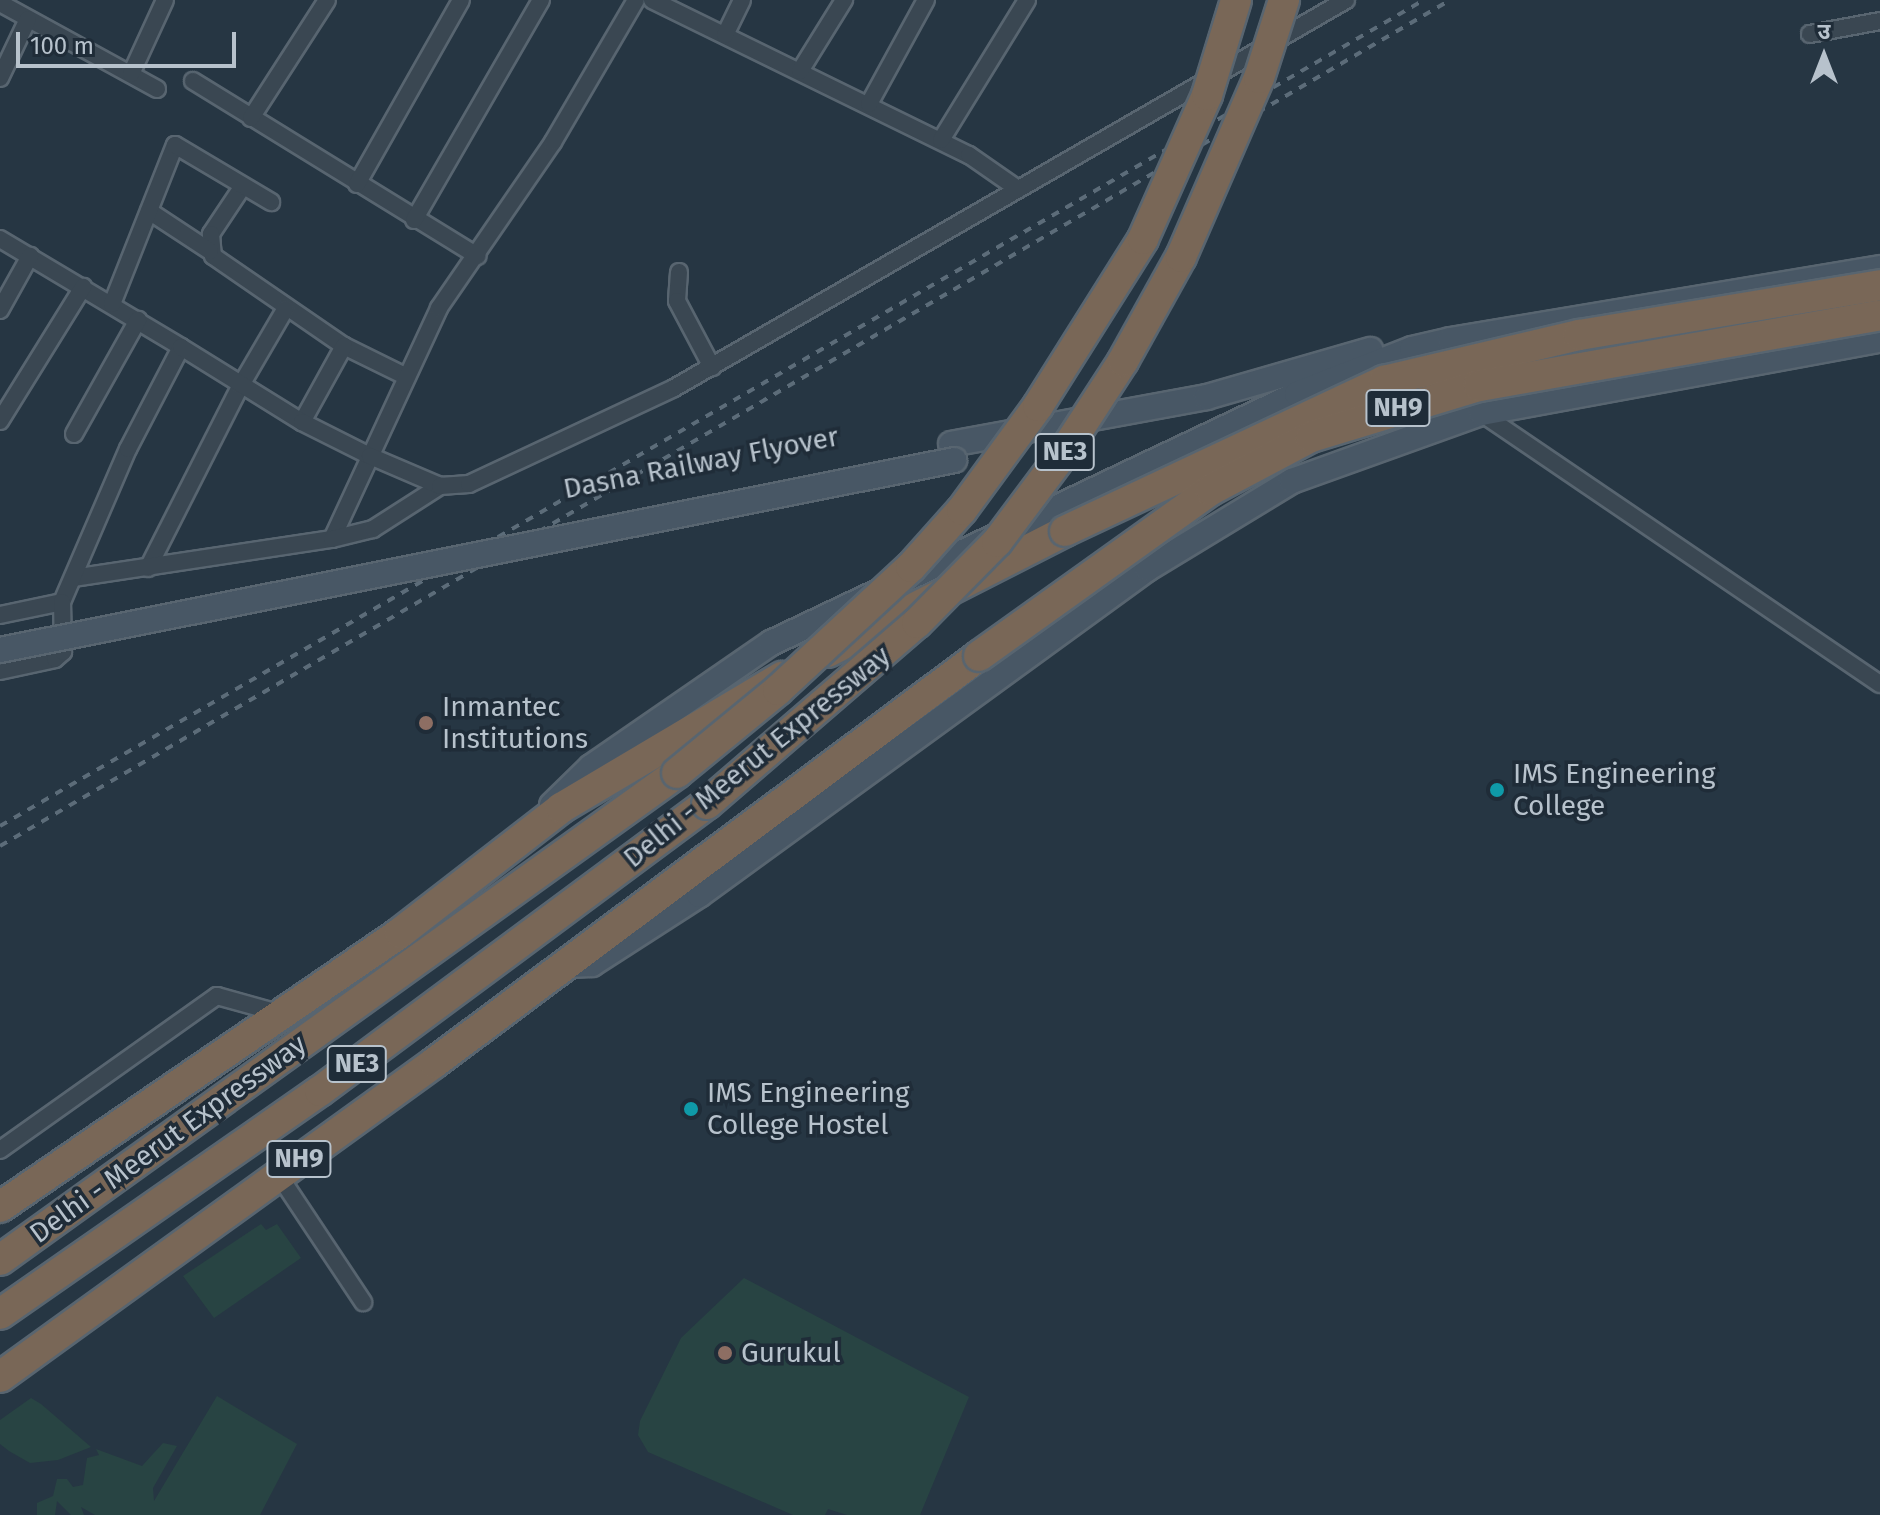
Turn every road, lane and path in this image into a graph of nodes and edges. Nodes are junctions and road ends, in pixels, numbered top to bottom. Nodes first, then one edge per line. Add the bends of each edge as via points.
1 (165, 0) edge
2 (327, 0) edge
3 (461, 0) edge
4 (541, 0) edge
5 (636, 0) edge
6 (652, 0) edge
7 (742, 0) edge
8 (844, 0) edge
9 (926, 0) edge
10 (1027, 0) edge
11 (1236, 0) edge
12 (1284, 0) edge
13 (1346, 0) edge
14 (0, 3) edge
15 (669, 4) edge
16 (28, 19) junction
17 (1880, 21) edge
18 (1810, 34) dead end
19 (725, 35) junction
20 (800, 71) junction
21 (131, 74) junction
22 (0, 78) edge
23 (193, 81) dead end
24 (157, 89) dead end
25 (869, 104) junction
26 (251, 118) junction
27 (941, 140) junction
28 (357, 184) junction
29 (243, 186) junction
30 (1018, 189) junction
31 (271, 202) dead end
32 (149, 211) junction
33 (414, 220) junction
34 (0, 239) edge
35 (210, 251) junction
36 (30, 256) junction
37 (478, 256) junction
38 (1880, 268) edge
39 (679, 272) dead end
40 (1880, 285) edge
41 (83, 287) junction
42 (112, 304) junction
43 (1629, 307) junction
44 (286, 308) junction
45 (0, 310) edge
46 (1880, 315) edge
47 (138, 320) junction
48 (1880, 340) edge
49 (344, 346) junction
50 (181, 347) junction
51 (1412, 349) junction
52 (712, 367) junction
53 (1358, 376) junction
54 (407, 377) junction
55 (1643, 380) junction
56 (241, 385) junction
57 (1481, 413) junction
58 (1242, 417) junction
59 (0, 421) edge
60 (302, 422) junction
61 (1409, 427) junction
62 (74, 434) dead end
63 (370, 456) junction
64 (1161, 459) junction
65 (440, 486) junction
66 (1208, 529) junction
67 (332, 539) junction
68 (148, 568) junction
69 (73, 578) junction
70 (62, 602) junction
71 (0, 615) edge
72 (0, 634) edge
73 (0, 650) edge
74 (0, 671) edge
75 (1880, 684) edge
76 (503, 853) junction
77 (566, 965) junction
78 (282, 1014) junction
79 (0, 1150) edge
80 (278, 1174) junction
81 (0, 1207) edge
82 (0, 1260) edge
83 (363, 1302) dead end
84 (0, 1314) edge
85 (0, 1377) edge

1 - 21 street
2 - 26 street
3 - 28 street
4 - 33 street
5 - 37 street
6 - 15 street
7 - 19 street
8 - 20 street
9 - 25 street
10 - 27 street
11 - 82 highway, Delhi - Meerut Expressway / NE3, bridge via 1207,95 1149,227 1038,406 962,510 911,567 778,690 677,773
12 - 84 highway, Delhi - Meerut Expressway / NE3, bridge via 1259,78 1181,257 1123,361 997,542 826,707 707,804 320,1091
13 - 30 street
14 - 16 street
15 - 19 street
16 - 21 street
16 - 22 street
17 - 18 street
19 - 20 street
20 - 25 street
21 - 24 street
23 - 26 street
25 - 27 street
26 - 28 street
27 - 30 street
28 - 33 street
29 - 31 street
29 - 32 street via 175,145
29 - 35 street via 211,234
30 - 52 street
32 - 35 street
32 - 42 street
33 - 37 street
34 - 36 street
35 - 44 street
36 - 41 street
36 - 45 street
37 - 54 street via 439,308
38 - 43 street
39 - 52 street via 677,301
40 - 76 highway, NH9, bridge via 1579,335 1384,381 1204,461 921,601 710,716 561,808
41 - 42 street
41 - 59 street
42 - 47 street
43 - 51 street
43 - 55 street
44 - 49 street
44 - 56 street
46 - 77 highway, NH9, bridge via 1479,386 1311,437 1211,490
47 - 50 street
47 - 62 street
48 - 55 street
49 - 54 street
49 - 60 street
50 - 56 street
50 - 69 street via 128,449
51 - 53 street
51 - 72 street, Dasna Railway Flyover, bridge via 1369,350 1265,383
52 - 65 street via 535,456 469,484
53 - 58 street
53 - 61 street
54 - 63 street
55 - 57 street
56 - 60 street
56 - 68 street
57 - 61 street
57 - 75 street
58 - 64 street
58 - 73 street, Dasna Railway Flyover, bridge via 1198,415
60 - 63 street
61 - 66 street via 1292,481
63 - 65 street
63 - 67 street
64 - 66 street
64 - 76 street via 771,643 591,767
65 - 67 street via 373,529
66 - 77 street via 699,895 592,964
67 - 68 street
68 - 69 street
69 - 70 street
70 - 71 street
70 - 74 street via 63,652 55,659
76 - 78 highway, NH9
77 - 80 highway, NH9
78 - 79 street via 217,996
78 - 81 highway, NH9
80 - 83 street
80 - 85 highway, NH9

